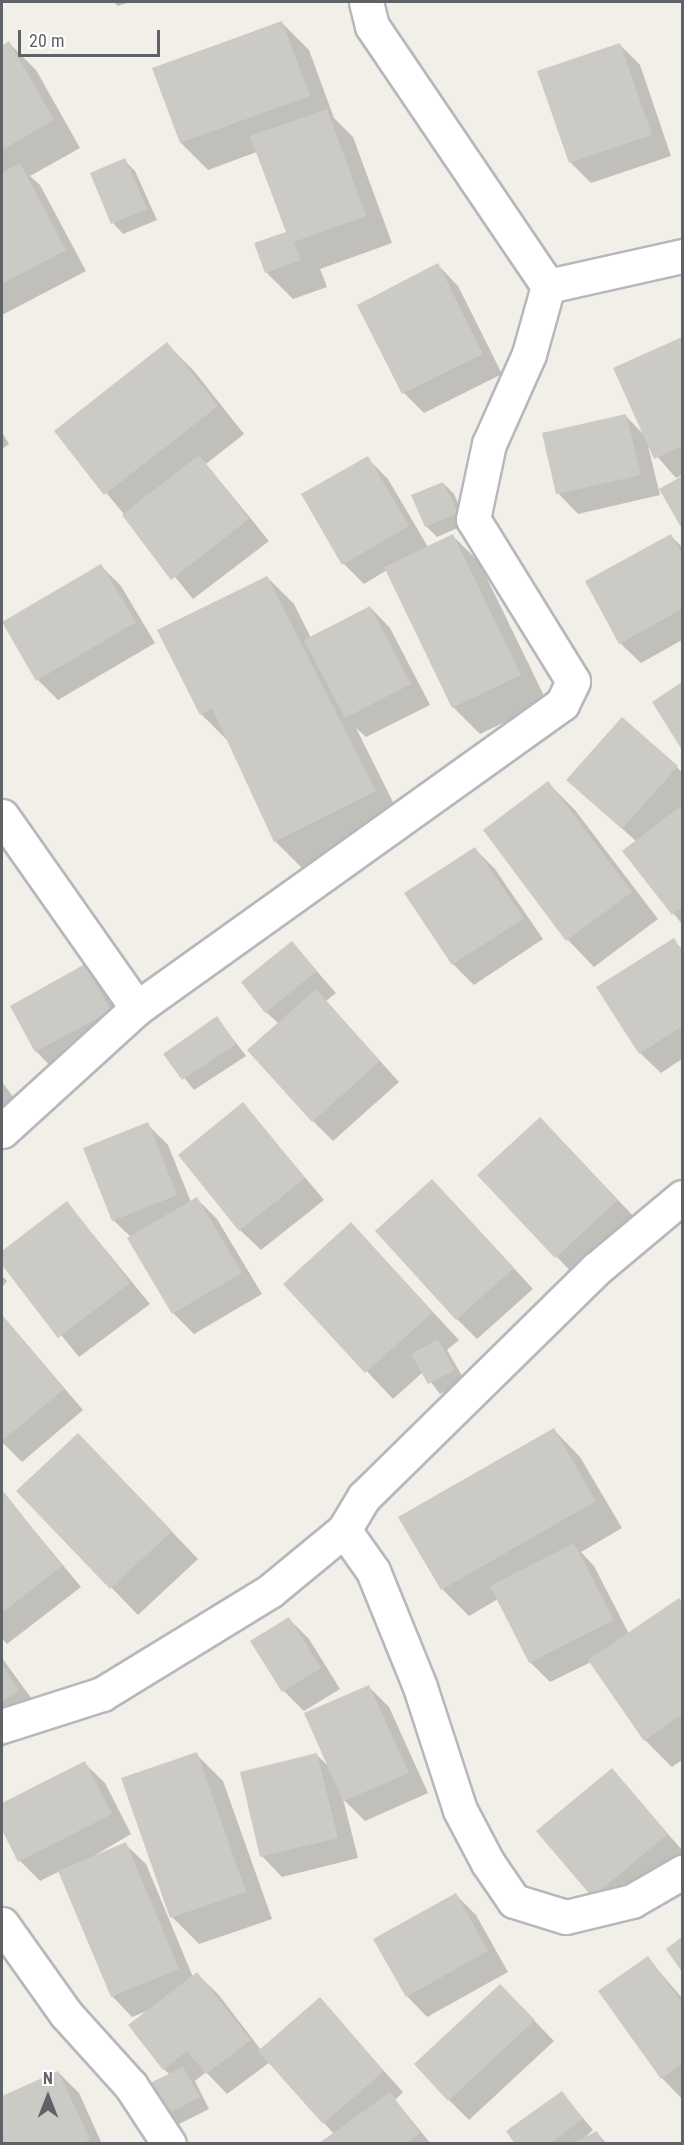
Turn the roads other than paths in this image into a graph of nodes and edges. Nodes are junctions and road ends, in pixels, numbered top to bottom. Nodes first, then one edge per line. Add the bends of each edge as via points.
1 (366, 2) edge
2 (682, 255) edge
3 (548, 286) junction
4 (2, 816) edge
5 (137, 1008) junction
6 (2, 1131) edge
7 (682, 1197) edge
8 (344, 1530) junction
9 (2, 1726) edge
10 (682, 1872) edge
11 (2, 1924) edge
12 (169, 2144) edge

1 - 3 street via 372,26
2 - 3 street
3 - 5 street via 529,354 489,444 473,519 573,681 562,704
4 - 5 street
5 - 6 street
7 - 8 street via 596,1269 364,1497
8 - 9 street via 270,1591 102,1694
8 - 10 street via 373,1571 420,1686 460,1810 514,1901 566,1917 632,1901
11 - 12 street via 66,2014 131,2086

